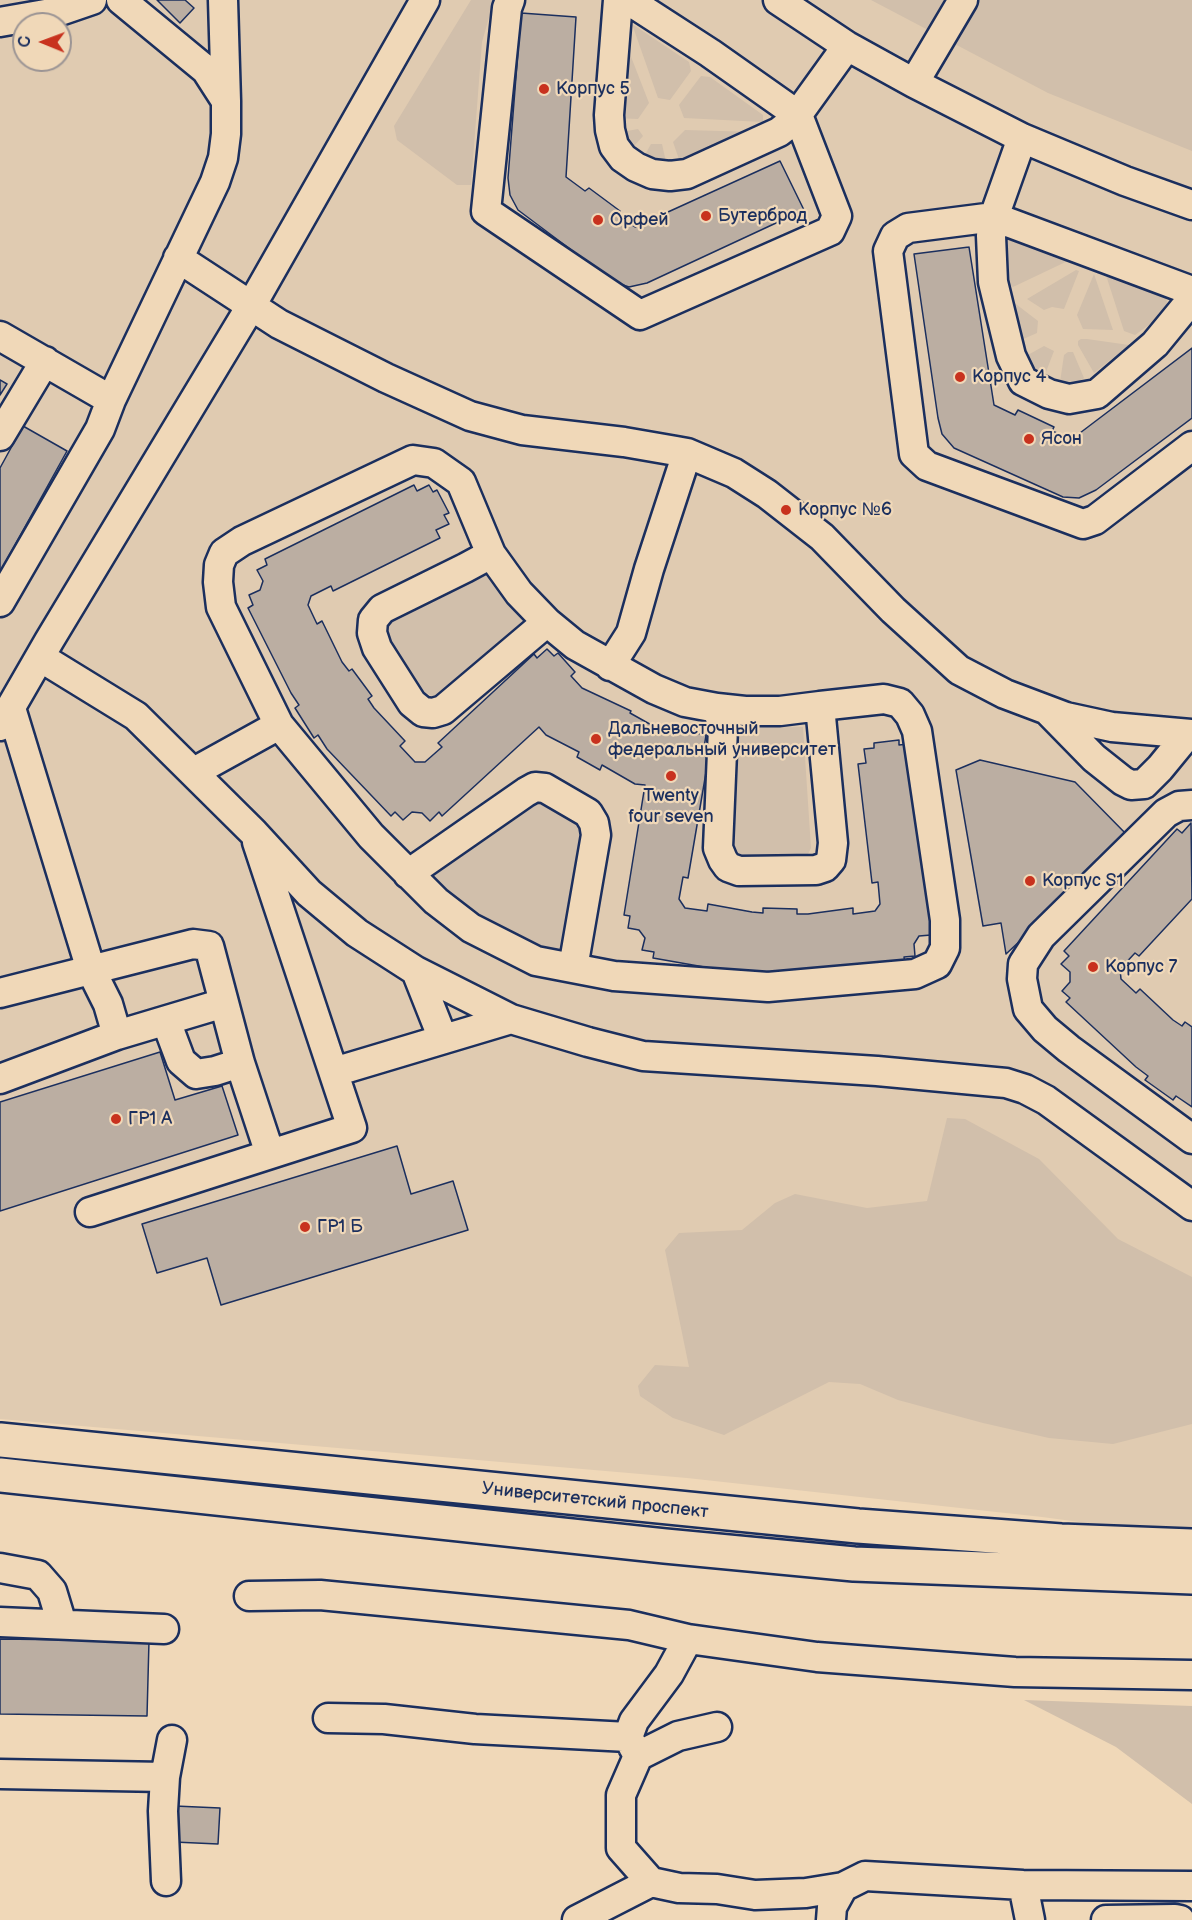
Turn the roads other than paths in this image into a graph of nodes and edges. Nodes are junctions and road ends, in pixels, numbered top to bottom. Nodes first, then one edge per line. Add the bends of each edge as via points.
1 (92, 0) edge
2 (122, 0) edge
3 (223, 0) edge
4 (425, 0) edge
5 (510, 0) edge
6 (618, 0) edge
7 (628, 0) edge
8 (778, 0) edge
9 (963, 0) edge
10 (0, 21) edge
11 (847, 46) junction
12 (914, 83) junction
13 (226, 101) junction
14 (798, 115) junction
15 (1022, 138) junction
16 (1192, 204) edge
17 (994, 217) junction
18 (178, 258) junction
19 (1192, 291) edge
20 (1192, 299) edge
21 (251, 306) junction
22 (0, 336) edge
23 (45, 361) junction
24 (111, 400) junction
25 (0, 436) edge
26 (1192, 446) edge
27 (687, 453) junction
28 (491, 554) junction
29 (0, 602) edge
30 (547, 622) junction
31 (40, 657) junction
32 (610, 666) junction
33 (820, 706) junction
34 (717, 708) junction
35 (1048, 711) junction
36 (5, 717) edge
37 (279, 725) junction
38 (1189, 735) edge
39 (194, 772) junction
40 (1192, 805) edge
41 (253, 832) junction
42 (408, 874) junction
43 (573, 968) junction
44 (91, 970) junction
45 (416, 971) junction
46 (0, 993) edge
47 (224, 1003) junction
48 (511, 1019) junction
49 (166, 1021) junction
50 (117, 1035) junction
51 (443, 1039) junction
52 (240, 1063) junction
53 (333, 1072) junction
54 (0, 1079) edge
55 (1192, 1139) edge
56 (270, 1154) junction
57 (1192, 1206) edge
58 (90, 1212) dead end
59 (0, 1440) edge
60 (0, 1475) edge
61 (1192, 1546) edge
62 (0, 1568) edge
63 (1192, 1577) edge
64 (249, 1596) dead end
65 (0, 1622) edge
66 (62, 1624) junction
67 (164, 1629) dead end
68 (688, 1639) junction
69 (1192, 1675) edge
70 (328, 1718) dead end
71 (717, 1727) dead end
72 (172, 1740) dead end
73 (633, 1747) junction
74 (0, 1774) edge
75 (165, 1777) junction
76 (166, 1881) dead end
77 (651, 1882) junction
78 (1023, 1885) junction
79 (1192, 1886) edge
80 (843, 1887) junction
81 (578, 1920) edge
82 (831, 1920) edge
83 (1030, 1920) edge
84 (1107, 1920) edge
85 (1180, 1920) edge

1 - 10 street via 57,12
2 - 13 street via 206,70
3 - 13 street
4 - 21 street
5 - 14 street via 486,211 640,315 830,231 837,216
6 - 14 street via 610,130 614,146 636,167 652,174 687,174 779,132
7 - 14 street
8 - 11 street
9 - 12 street
11 - 12 street
11 - 14 street
12 - 15 street
13 - 18 street via 223,158
15 - 16 street
15 - 17 street
17 - 19 street
17 - 20 street via 993,282 1011,356 1023,381 1049,394 1069,399 1097,394 1155,344
17 - 26 street via 908,228 895,236 888,251 914,454 927,466 1083,524 1095,520
18 - 21 street
18 - 24 street
21 - 27 street via 386,378 470,416 522,430
21 - 31 street
22 - 23 street
23 - 24 street
23 - 25 street
24 - 29 street via 100,429
27 - 32 street via 632,633
27 - 35 street via 751,483 822,537 959,670
28 - 30 street via 519,593
28 - 30 street via 382,609 373,620 377,648 412,703 423,712 443,710
28 - 37 street via 461,482 434,463 413,460 224,553 218,582 221,607
30 - 32 street
31 - 36 street
31 - 39 street via 136,716
32 - 34 street via 685,702
33 - 34 street via 780,711
33 - 34 street via 833,843 831,860 816,870 740,871 728,867 723,860 718,848 723,728
33 - 43 street via 884,699 900,703 910,715 917,731 925,777 945,920 945,948 937,964 915,974 768,987 614,976
35 - 38 street via 1112,728
35 - 38 street via 1094,758 1131,785 1144,784
36 - 44 street
37 - 39 street
37 - 42 street via 371,836
39 - 41 street
40 - 55 street via 1166,813 1041,936 1023,964 1022,979 1028,1009 1045,1029
41 - 45 street via 309,892 357,933
41 - 53 street
42 - 43 street via 471,928 536,961
42 - 43 street via 526,792 535,787 545,788 588,813 596,835
44 - 46 street
44 - 47 street via 193,944 209,945
44 - 50 street via 108,1004
45 - 48 street
45 - 51 street
47 - 49 street
47 - 52 street
48 - 51 street
48 - 57 street via 644,1056 1006,1083 1046,1100
49 - 50 street
49 - 52 street via 181,1061 196,1074
50 - 54 street
51 - 53 street
52 - 56 street
53 - 56 street via 352,1128
56 - 58 street
59 - 61 main road, Университетский проспект via 858,1526
60 - 63 main road, Университетский проспект via 854,1564
62 - 66 street via 38,1575 52,1591
64 - 68 street via 320,1595 471,1609 628,1625
65 - 66 street
66 - 67 street
68 - 69 street via 817,1657 1015,1672
68 - 73 street via 669,1674 634,1721
70 - 73 street via 384,1719
71 - 73 street
72 - 75 street
73 - 77 street via 621,1795 621,1848
74 - 75 street
75 - 76 street
77 - 80 street via 755,1895
77 - 81 street
78 - 79 street
78 - 80 street via 865,1876
78 - 83 street
80 - 82 street via 832,1907
84 - 85 street

